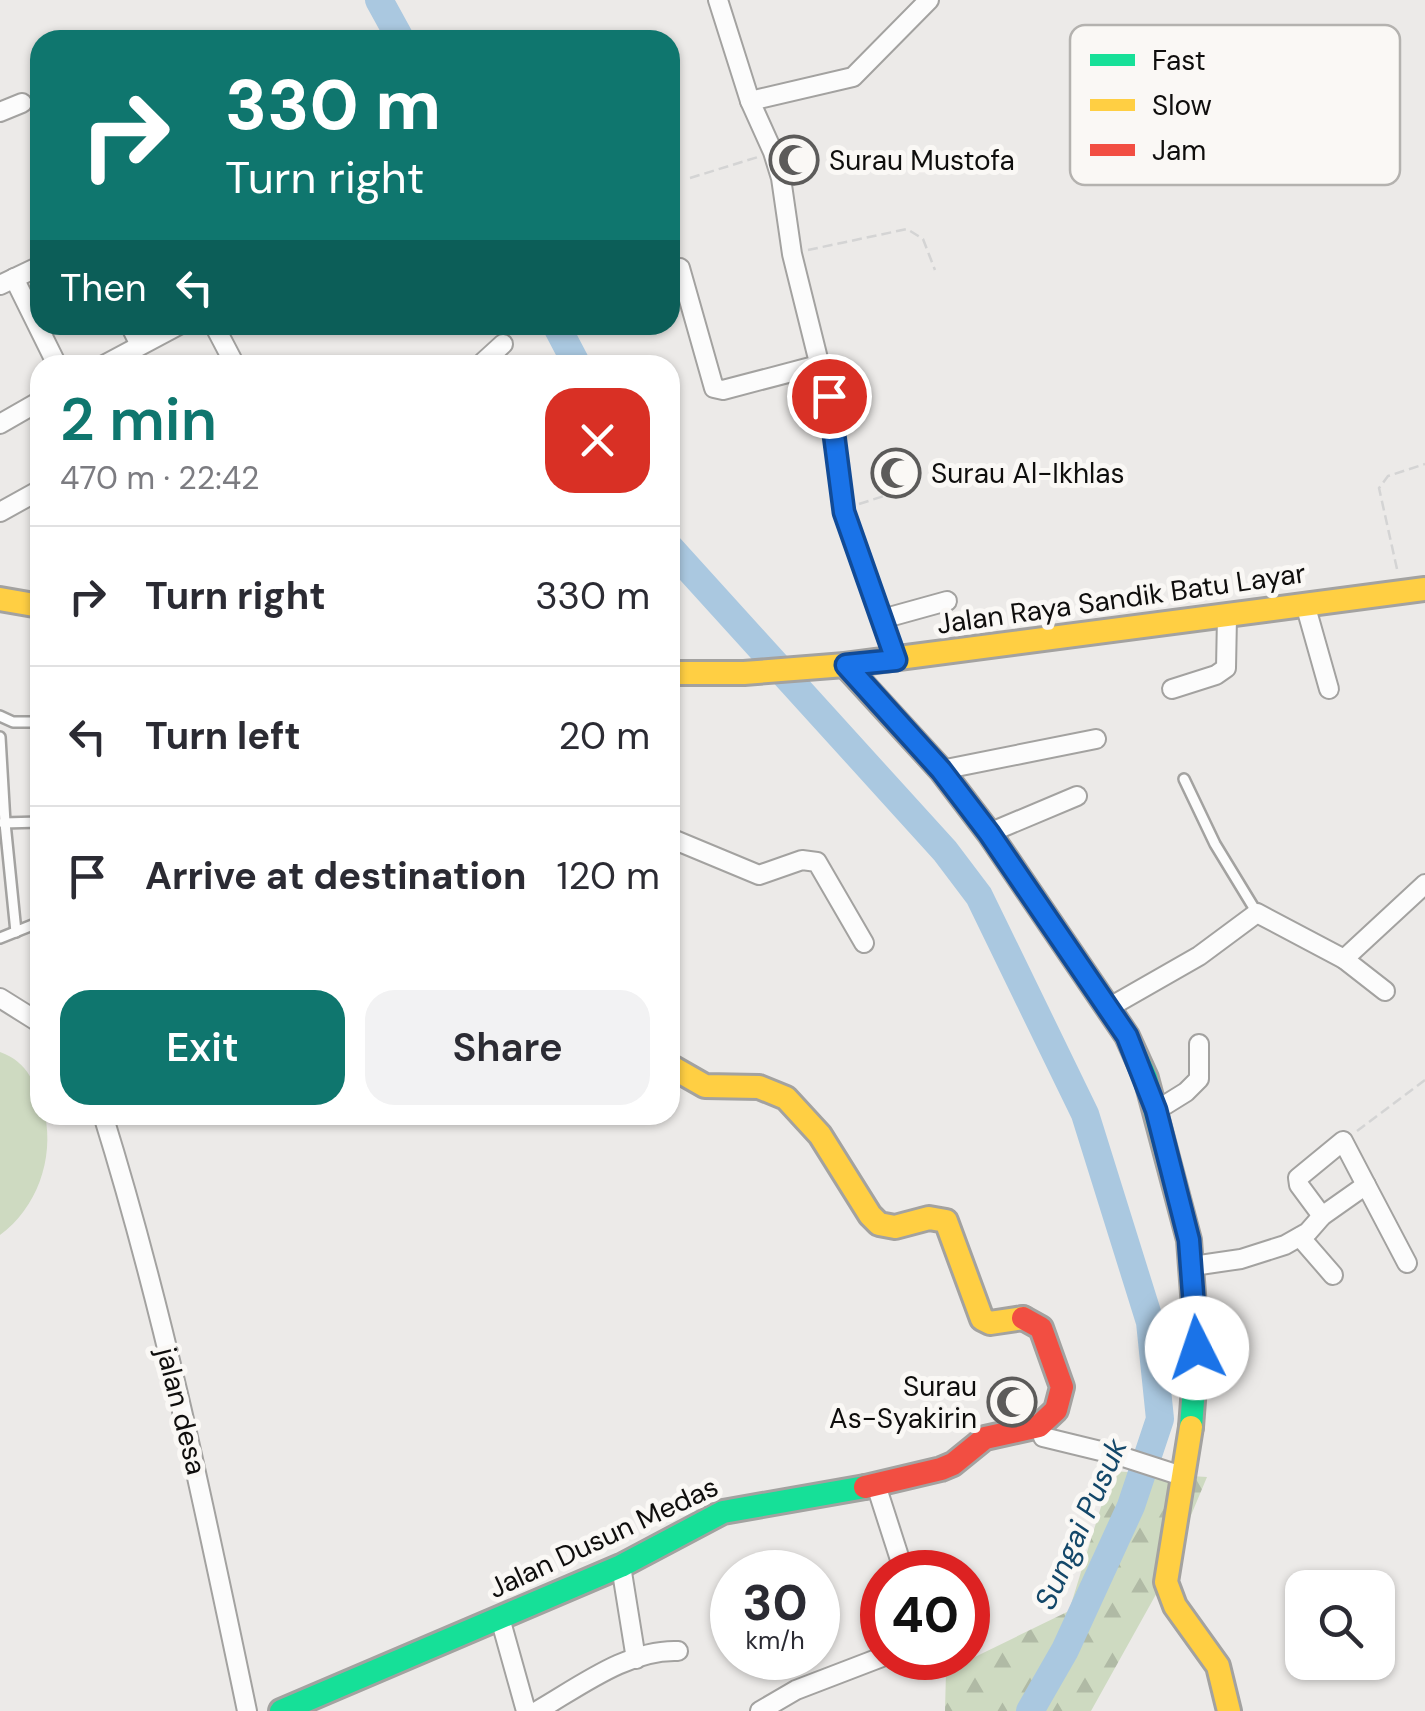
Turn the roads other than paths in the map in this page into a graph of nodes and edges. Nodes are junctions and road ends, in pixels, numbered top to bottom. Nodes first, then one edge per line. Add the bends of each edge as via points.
1 (718, 0) edge
2 (929, 0) edge
3 (750, 102) junction
4 (22, 103) dead end
5 (0, 112) edge
6 (680, 268) dead end
7 (30, 271) edge
8 (7, 281) edge
9 (30, 319) edge
10 (135, 335) edge
11 (160, 335) edge
12 (504, 344) dead end
13 (140, 345) junction
14 (122, 355) edge
15 (491, 355) edge
16 (822, 364) junction
17 (30, 407) edge
18 (0, 424) edge
19 (30, 496) edge
20 (0, 512) edge
21 (1414, 590) edge
22 (0, 599) edge
23 (947, 601) dead end
24 (30, 603) edge
25 (1305, 604) junction
26 (1227, 617) junction
27 (882, 620) junction
28 (896, 660) junction
29 (827, 667) junction
30 (680, 673) edge
31 (1172, 688) dead end
32 (1329, 689) dead end
33 (0, 716) edge
34 (30, 722) edge
35 (0, 736) edge
36 (1096, 739) dead end
37 (941, 770) junction
38 (1184, 779) dead end
39 (1077, 796) dead end
40 (30, 822) edge
41 (2, 823) edge
42 (989, 833) junction
43 (680, 842) edge
44 (1425, 884) edge
45 (1257, 913) junction
46 (30, 926) edge
47 (16, 932) junction
48 (0, 938) edge
49 (864, 943) dead end
50 (1344, 959) junction
51 (1384, 992) dead end
52 (0, 998) edge
53 (1108, 1008) junction
54 (30, 1018) edge
55 (1199, 1044) dead end
56 (680, 1073) edge
57 (1156, 1110) junction
58 (106, 1125) edge
59 (1366, 1185) junction
60 (1322, 1216) junction
61 (1300, 1237) junction
62 (1407, 1263) dead end
63 (1193, 1266) junction
64 (1333, 1275) dead end
65 (1039, 1426) junction
66 (1176, 1475) junction
67 (876, 1485) junction
68 (897, 1550) edge
69 (620, 1566) junction
70 (500, 1618) junction
71 (678, 1651) dead end
72 (636, 1659) junction
73 (860, 1665) edge
74 (248, 1711) edge
75 (281, 1711) edge
76 (526, 1711) edge
77 (536, 1711) edge
78 (760, 1711) edge
79 (1230, 1711) edge

1 - 3 street
2 - 3 street via 852,77
3 - 16 street via 773,152
4 - 5 street
6 - 16 street via 714,388
7 - 8 street
8 - 9 street
10 - 13 street
11 - 13 street
12 - 15 street
13 - 14 street
16 - 27 street via 843,508
17 - 18 street
19 - 20 street
21 - 25 street, Jalan Raya Sandik Batu Layar
22 - 24 street
23 - 27 street
25 - 26 street, Jalan Raya Sandik Batu Layar
25 - 32 street
26 - 28 street, Jalan Raya Sandik Batu Layar
26 - 31 street via 1226,668
27 - 28 street
28 - 29 street, Jalan Raya Sandik Batu Layar
29 - 30 street, Jalan Raya Sandik Batu Layar
29 - 37 street
33 - 34 lane
35 - 41 lane
36 - 37 street
37 - 42 street
38 - 45 lane
39 - 42 street
40 - 41 lane
41 - 47 lane
42 - 53 street
43 - 49 street via 759,875 802,860 817,862
44 - 50 street
45 - 50 street
45 - 53 street via 1200,956
46 - 47 lane
47 - 48 lane
50 - 51 street
52 - 54 street
53 - 57 street via 1139,1061
55 - 57 street via 1198,1078
56 - 65 street via 708,1086 761,1086 784,1096 882,1225 946,1220 982,1319 1026,1317 1040,1328 1062,1387 1056,1410
57 - 63 street
58 - 74 street, jalan desa via 194,1454
59 - 60 street
59 - 60 street via 1343,1141 1298,1178
59 - 62 street
60 - 61 street
61 - 63 street via 1266,1254
61 - 64 street
63 - 66 street via 1197,1376
65 - 66 street via 1043,1438
65 - 67 street, Jalan Dusun Medas via 985,1438 947,1466
66 - 79 street via 1166,1582 1218,1666
67 - 68 street
67 - 69 street, Jalan Dusun Medas via 736,1508
69 - 70 street, Jalan Dusun Medas
69 - 72 street
70 - 75 street, Jalan Dusun Medas
70 - 76 street
71 - 72 street
72 - 77 street
73 - 78 street

